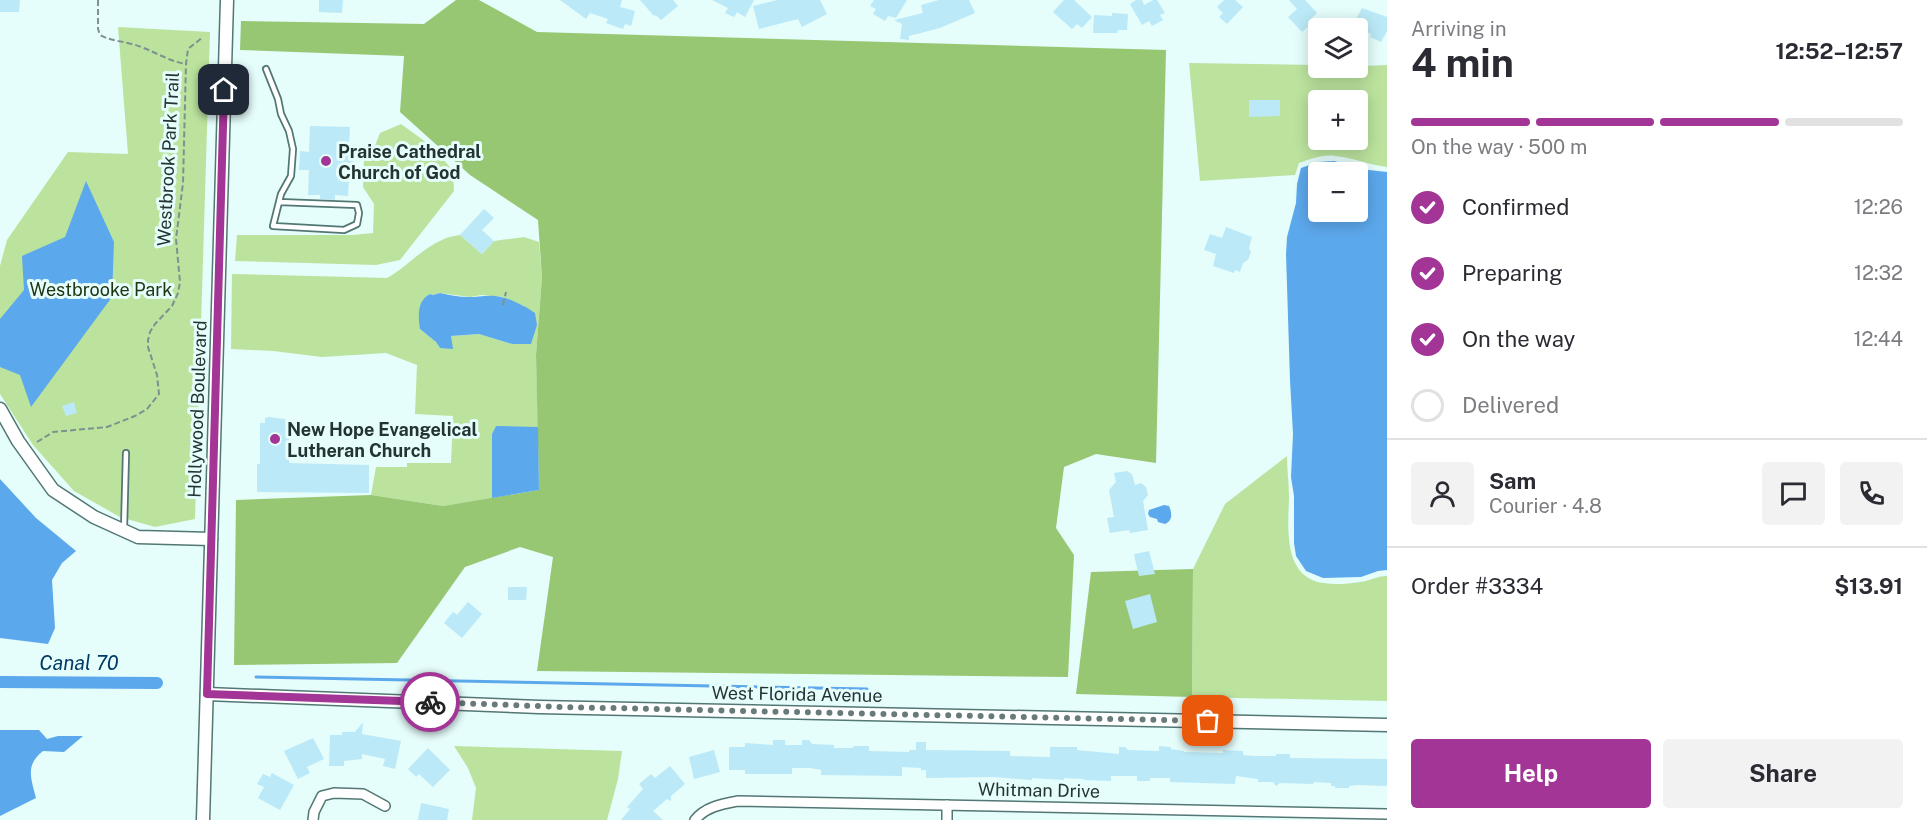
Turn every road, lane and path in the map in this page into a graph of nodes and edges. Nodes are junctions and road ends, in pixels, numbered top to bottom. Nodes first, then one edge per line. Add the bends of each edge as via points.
1 (99, 0) edge
2 (227, 0) edge
3 (203, 37) dead end
4 (186, 64) junction
5 (266, 69) dead end
6 (279, 202) junction
7 (506, 292) dead end
8 (503, 305) dead end
9 (0, 409) edge
10 (38, 442) dead end
11 (126, 453) dead end
12 (124, 530) junction
13 (211, 539) junction
14 (207, 694) junction
15 (1387, 725) edge
16 (947, 805) junction
17 (385, 806) dead end
18 (1387, 814) edge
19 (203, 820) edge
20 (313, 820) edge
21 (695, 820) edge
22 (947, 820) edge

1 - 4 path via 100,35
2 - 13 street, Hollywood Boulevard
3 - 4 path, Westbrook Park Trail via 188,49
4 - 10 path, Westbrook Park Trail via 183,183 176,239 180,282 172,306 155,324 148,340 159,394 135,416 107,427 53,432
5 - 6 lane via 294,149 291,176
6 - 6 lane via 357,205 357,224 344,230 273,226
7 - 8 path
9 - 12 street via 53,490 94,517
11 - 12 lane
12 - 13 street via 138,537
13 - 14 street, Hollywood Boulevard
14 - 15 street, West Florida Avenue via 538,706
14 - 19 street, Hollywood Boulevard
16 - 18 street, Whitman Drive
16 - 21 street, Whitman Drive via 738,801 715,806
16 - 22 street
17 - 20 street via 363,794 334,793 322,796

